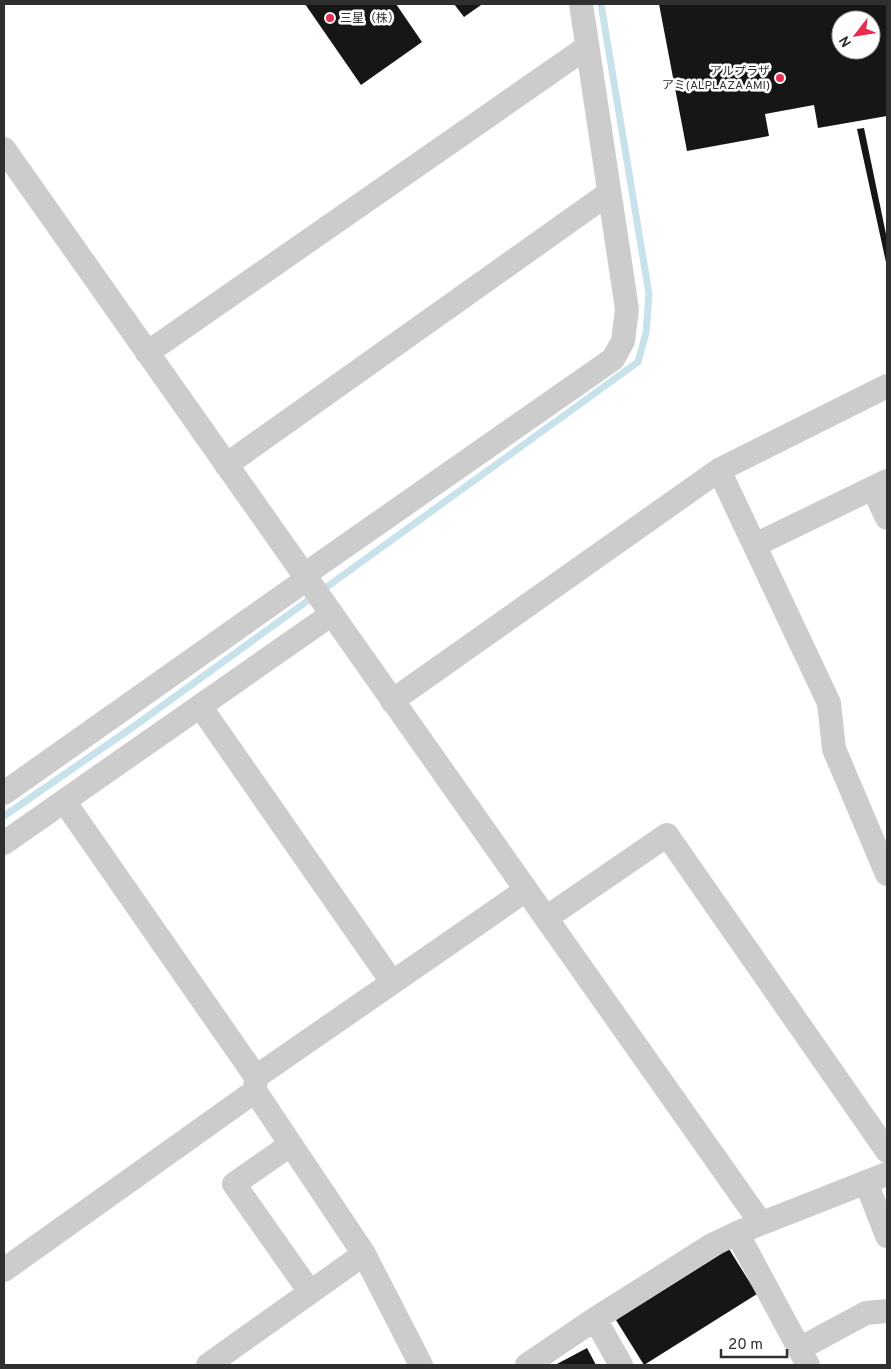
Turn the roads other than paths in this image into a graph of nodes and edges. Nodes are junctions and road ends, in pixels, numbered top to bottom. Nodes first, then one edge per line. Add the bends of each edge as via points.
1 (581, 4) edge
2 (587, 47) junction
3 (4, 149) edge
4 (609, 193) junction
5 (147, 353) junction
6 (887, 386) edge
7 (226, 465) junction
8 (719, 470) junction
9 (880, 484) edge
10 (887, 518) edge
11 (755, 545) junction
12 (306, 577) junction
13 (332, 614) junction
14 (392, 700) junction
15 (200, 706) junction
16 (4, 793) edge
17 (64, 801) junction
18 (4, 843) edge
19 (887, 874) edge
20 (526, 890) junction
21 (546, 918) junction
22 (392, 982) junction
23 (255, 1084) junction
24 (290, 1145) junction
25 (887, 1151) edge
26 (877, 1178) edge
27 (761, 1223) junction
28 (737, 1233) junction
29 (887, 1236) edge
30 (364, 1254) junction
31 (4, 1270) edge
32 (310, 1292) junction
33 (887, 1311) edge
34 (595, 1319) junction
35 (803, 1357) edge
36 (208, 1365) edge
37 (420, 1365) edge
38 (527, 1365) edge
39 (621, 1365) edge

1 - 2 street
2 - 4 street
2 - 5 street
3 - 5 street
4 - 7 street
4 - 12 street via 627,309 623,341 613,359
5 - 7 street
6 - 8 street
7 - 12 street
8 - 11 street
8 - 14 street
9 - 10 street
9 - 11 street
11 - 19 street via 829,703 834,750
12 - 13 street
12 - 16 street
13 - 14 street
13 - 15 street
14 - 20 street
15 - 17 street
15 - 22 street
17 - 18 street
17 - 23 street
20 - 21 street
20 - 22 street
21 - 25 street via 667,835
21 - 27 street
22 - 23 street
23 - 24 street
23 - 31 street
24 - 30 street
24 - 32 street via 234,1184
26 - 27 street
26 - 29 street
27 - 28 street
28 - 34 street via 712,1245
28 - 35 street
30 - 32 street
30 - 37 street
32 - 36 street
33 - 35 street via 866,1313
34 - 38 street
34 - 39 street

